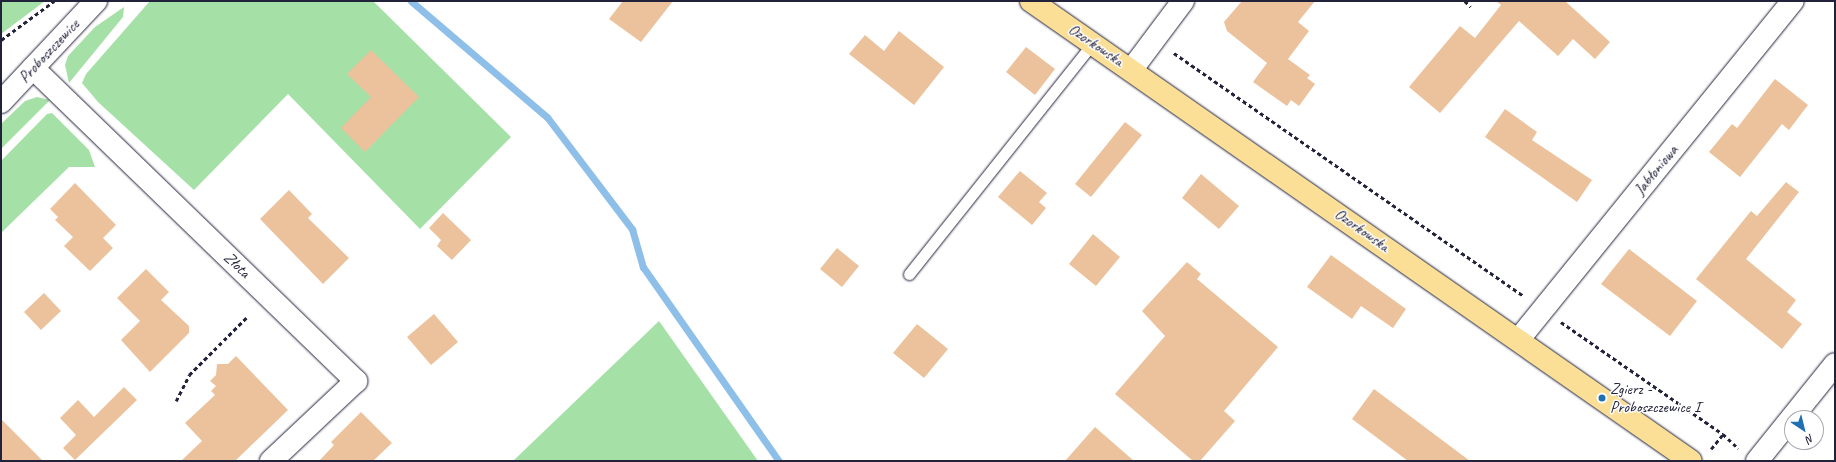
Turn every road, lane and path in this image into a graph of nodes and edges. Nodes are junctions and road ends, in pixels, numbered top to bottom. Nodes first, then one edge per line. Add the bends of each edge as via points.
1 (54, 1) edge
2 (96, 1) edge
3 (1031, 1) edge
4 (1183, 1) edge
5 (1465, 1) edge
6 (1793, 1) edge
7 (1472, 7) dead end
8 (1154, 39) junction
9 (1, 40) edge
10 (1093, 43) junction
11 (33, 68) junction
12 (1132, 70) junction
13 (1, 102) edge
14 (908, 274) dead end
15 (1526, 298) dead end
16 (246, 318) dead end
17 (1556, 318) dead end
18 (1519, 339) junction
19 (1835, 364) edge
20 (176, 401) dead end
21 (1750, 456) edge
22 (271, 461) edge
23 (1691, 461) edge

1 - 9 path
2 - 11 street, Proboszczewice
3 - 10 main road, Ozorkowska
4 - 8 street
5 - 7 path
6 - 18 street, Jabłoniowa
8 - 12 street
8 - 15 path
10 - 12 main road, Ozorkowska
10 - 14 lane
11 - 13 street, Proboszczewice
11 - 22 street, Złota via 356,381
12 - 18 main road, Ozorkowska
16 - 20 path via 189,375
17 - 21 path via 1723,434
18 - 23 main road, Ozorkowska
19 - 21 street

